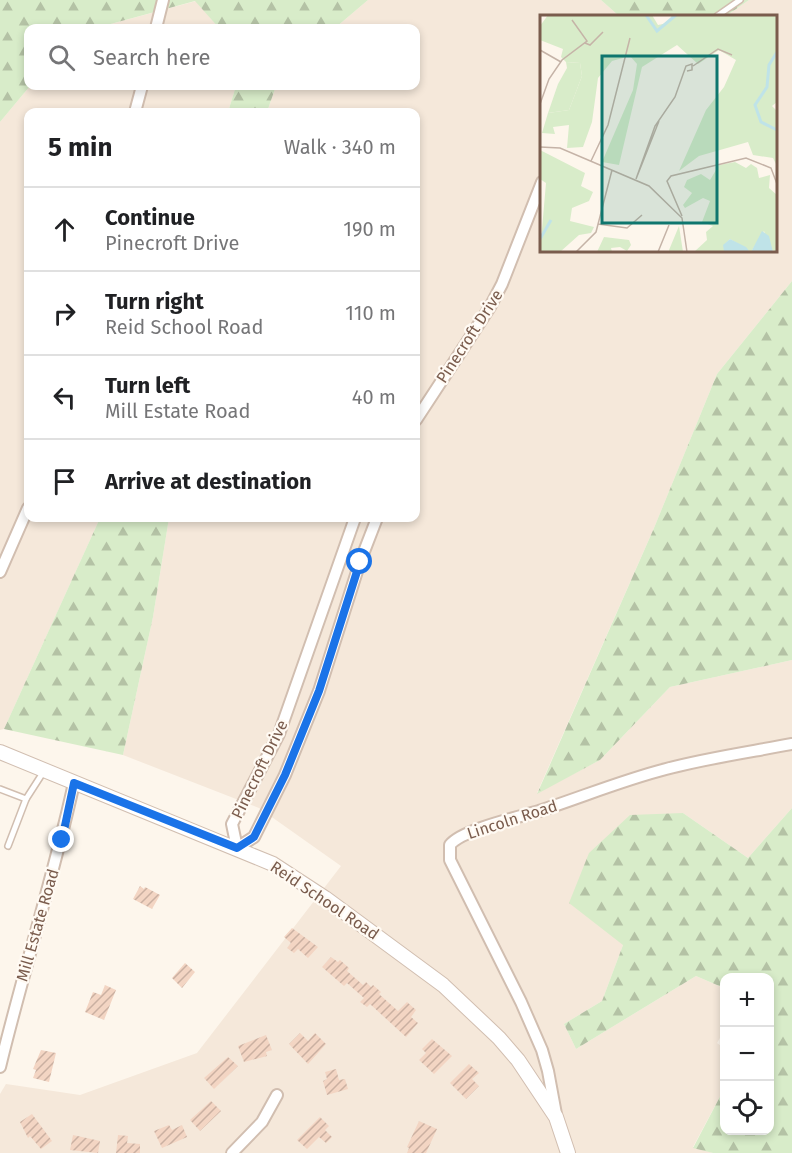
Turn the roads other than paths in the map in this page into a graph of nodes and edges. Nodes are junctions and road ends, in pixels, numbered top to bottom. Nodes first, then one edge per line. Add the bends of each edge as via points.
1 (163, 0) edge
2 (740, 0) edge
3 (718, 15) edge
4 (157, 24) edge
5 (141, 90) edge
6 (136, 108) edge
7 (540, 187) edge
8 (420, 414) edge
9 (24, 517) edge
10 (354, 522) edge
11 (375, 522) edge
12 (0, 572) edge
13 (792, 744) edge
14 (0, 752) edge
15 (45, 771) junction
16 (74, 783) junction
17 (0, 789) edge
18 (26, 799) junction
19 (8, 846) dead end
20 (237, 848) junction
21 (0, 1067) edge
22 (277, 1095) dead end
23 (556, 1117) junction
24 (232, 1153) edge
25 (568, 1153) edge

1 - 4 street
2 - 3 lane
5 - 6 street
7 - 8 street, Pinecroft Drive via 490,307
9 - 12 street
10 - 20 street, Pinecroft Drive via 279,734 232,824
11 - 20 street, Pinecroft Drive via 319,691 285,775 254,837
13 - 23 street, Lincoln Road via 626,780 458,837 450,845 450,860 542,1050
14 - 15 street, Reid School Road
15 - 16 street, Reid School Road
15 - 18 lane
16 - 20 street, Reid School Road
16 - 21 street, Mill Estate Road
17 - 18 lane
18 - 19 lane
20 - 23 street, Reid School Road via 273,864 314,890 443,985 518,1060
22 - 24 street via 262,1122
23 - 25 street, Reid School Road

